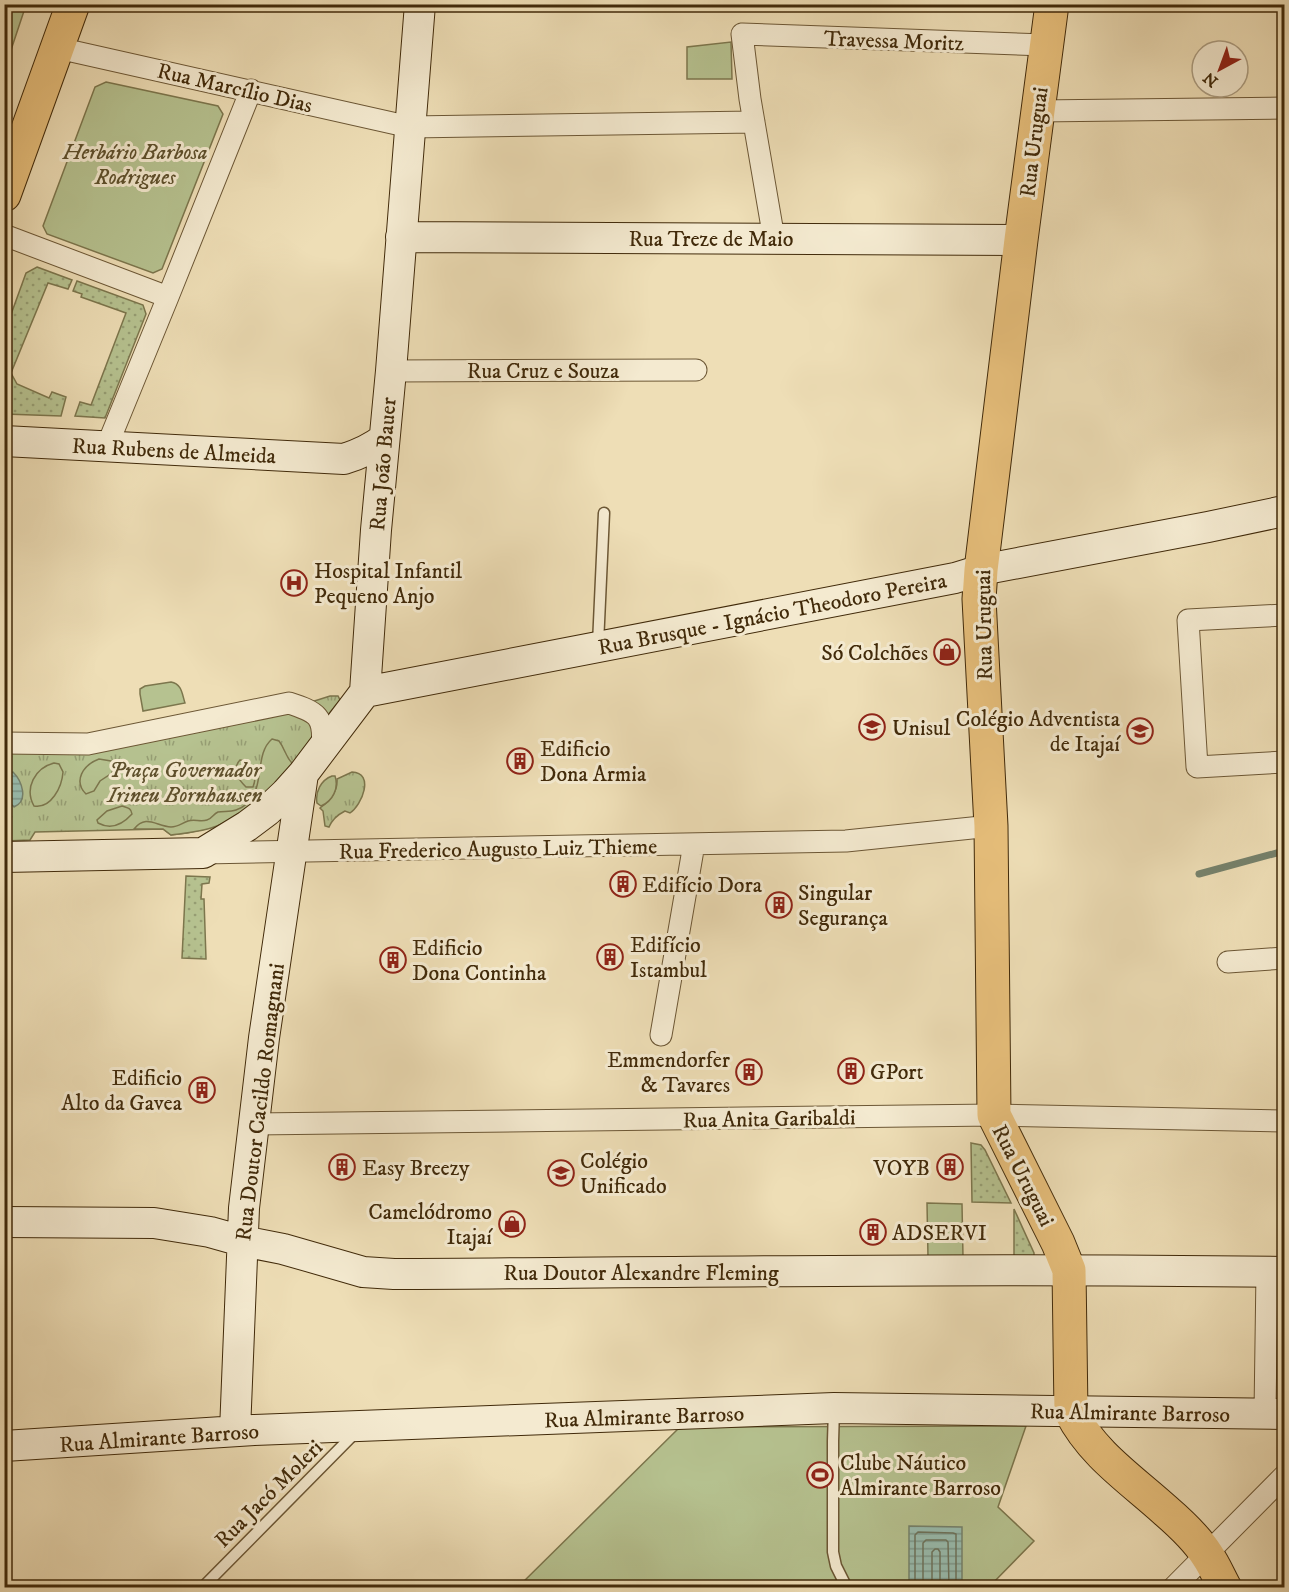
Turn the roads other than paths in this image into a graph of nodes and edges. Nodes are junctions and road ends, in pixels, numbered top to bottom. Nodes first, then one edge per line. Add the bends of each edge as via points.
1 (73, 4) edge
2 (420, 4) edge
3 (1052, 4) edge
4 (1046, 45) junction
5 (58, 48) junction
6 (251, 90) junction
7 (1284, 108) edge
8 (1038, 111) junction
9 (754, 122) junction
10 (410, 127) junction
11 (4, 195) edge
12 (4, 235) edge
13 (401, 237) junction
14 (774, 239) junction
15 (1021, 240) junction
16 (168, 297) junction
17 (696, 370) dead end
18 (391, 371) junction
19 (384, 439) junction
20 (4, 441) edge
21 (107, 446) junction
22 (344, 459) junction
23 (380, 487) junction
24 (1284, 511) edge
25 (604, 513) dead end
26 (981, 570) junction
27 (1284, 615) edge
28 (597, 647) junction
29 (365, 692) junction
30 (4, 743) edge
31 (322, 748) junction
32 (1284, 762) edge
33 (303, 774) junction
34 (991, 826) junction
35 (694, 844) junction
36 (292, 851) junction
37 (203, 853) junction
38 (4, 857) edge
39 (1284, 958) edge
40 (1228, 962) dead end
41 (661, 1035) dead end
42 (994, 1115) junction
43 (1284, 1121) edge
44 (254, 1124) junction
45 (4, 1221) edge
46 (242, 1241) junction
47 (1069, 1270) junction
48 (1276, 1272) edge
49 (834, 1408) junction
50 (1071, 1412) junction
51 (1275, 1414) edge
52 (362, 1426) junction
53 (235, 1431) junction
54 (4, 1446) edge
55 (1284, 1476) edge
56 (1207, 1554) junction
57 (202, 1587) edge
58 (847, 1587) edge
59 (1173, 1587) edge
60 (1225, 1587) edge

1 - 5 main road
2 - 10 street, Rua João Bauer
3 - 4 main road, Rua Uruguai
4 - 8 main road, Rua Uruguai
4 - 9 street, Travessa Moritz via 742,34
5 - 6 street, Rua Marcílio Dias
5 - 11 main road
6 - 10 street, Rua Marcílio Dias
6 - 16 street
7 - 8 street
8 - 15 main road, Rua Uruguai
9 - 10 street, Rua Marcílio Dias
9 - 14 street
10 - 13 street, Rua João Bauer
12 - 16 street
13 - 14 street, Rua Treze de Maio
13 - 18 street, Rua João Bauer
14 - 15 street, Rua Treze de Maio
15 - 26 main road, Rua Uruguai
16 - 21 street
17 - 18 street, Rua Cruz e Souza
18 - 19 street, Rua João Bauer
19 - 22 street, Rua Rubens de Almeida
19 - 23 street, Rua João Bauer
20 - 21 street, Rua Rubens de Almeida
21 - 22 street, Rua Rubens de Almeida
22 - 23 street, Rua Rubens de Almeida via 370,474
23 - 29 street, Rua João Bauer
24 - 26 street, Rua Brusque - Ignácio Theodoro Pereira
25 - 28 lane
26 - 28 street, Rua Brusque - Ignácio Theodoro Pereira
26 - 34 main road, Rua Uruguai
27 - 32 street via 1188,620 1197,767
28 - 29 street, Rua Brusque - Ignácio Theodoro Pereira
29 - 31 street
30 - 31 street via 87,744 289,703 305,708 322,723
31 - 33 street
33 - 36 street, Rua Doutor Cacildo Romagnani
33 - 37 street via 267,811
34 - 35 street, Rua Frederico Augusto Luiz Thieme via 846,841
34 - 42 main road, Rua Uruguai
35 - 36 street, Rua Frederico Augusto Luiz Thieme
35 - 41 street
36 - 37 street, Rua Frederico Augusto Luiz Thieme
36 - 44 street, Rua Doutor Cacildo Romagnani
37 - 38 street, Rua Frederico Augusto Luiz Thieme
39 - 40 street
42 - 43 street, Rua Anita Garibaldi
42 - 44 street, Rua Anita Garibaldi
42 - 47 main road, Rua Uruguai
44 - 46 street, Rua Doutor Cacildo Romagnani
45 - 46 street, Rua Doutor Alexandre Fleming via 146,1222
46 - 47 street, Rua Doutor Alexandre Fleming via 363,1272 393,1274
46 - 53 street, Rua Doutor Cacildo Romagnani
47 - 48 street, Rua Doutor Alexandre Fleming
47 - 50 main road, Rua Uruguai
48 - 51 street
49 - 50 street, Rua Almirante Barroso
49 - 52 street, Rua Almirante Barroso
49 - 58 lane via 833,1552
50 - 51 street, Rua Almirante Barroso
50 - 56 main road via 1103,1456 1166,1511
52 - 53 street, Rua Almirante Barroso
52 - 57 lane, Rua Jacó Moleri
53 - 54 street, Rua Almirante Barroso
55 - 56 street
56 - 59 street
56 - 60 main road

